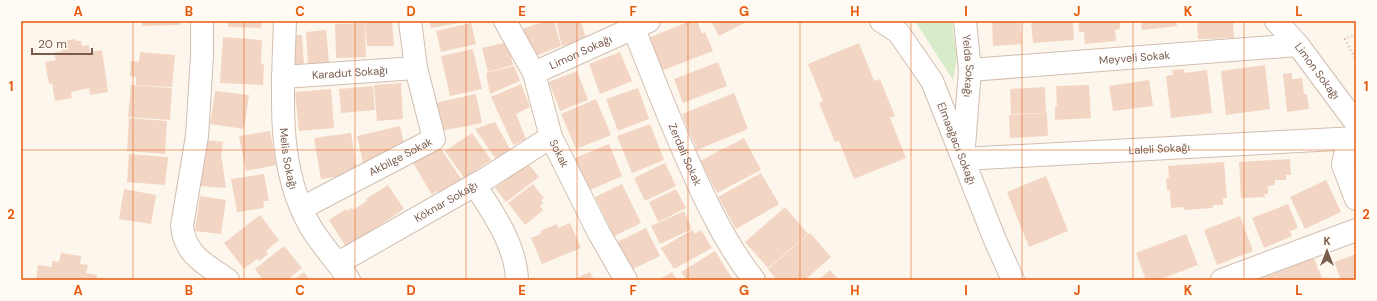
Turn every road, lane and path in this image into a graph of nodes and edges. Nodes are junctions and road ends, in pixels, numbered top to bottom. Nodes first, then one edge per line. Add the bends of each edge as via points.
1 (202, 21) edge
2 (285, 21) edge
3 (410, 21) edge
4 (505, 21) edge
5 (880, 21) edge
6 (965, 21) edge
7 (1276, 21) edge
8 (638, 23) edge
9 (1356, 34) edge
10 (1298, 46) junction
11 (1356, 60) edge
12 (416, 68) junction
13 (970, 70) junction
14 (534, 73) junction
15 (283, 77) junction
16 (1356, 123) edge
17 (551, 136) junction
18 (1356, 138) edge
19 (1356, 145) edge
20 (963, 158) junction
21 (476, 185) junction
22 (1356, 199) edge
23 (302, 208) junction
24 (1356, 230) edge
25 (344, 272) edge
26 (228, 280) edge
27 (517, 280) edge
28 (626, 280) edge
29 (754, 280) edge
30 (1013, 280) edge
31 (1222, 280) edge

1 - 26 street via 197,136 182,226 183,238 190,252
2 - 15 street, Melis Sokağı
3 - 12 street, Akbilge Sokak
4 - 14 street, Sokak
5 - 20 street, Elmaağacı Sokağı via 898,32 932,82
6 - 13 street, Yelda Sokağı
7 - 10 street, Limon Sokağı
8 - 14 street, Limon Sokağı
8 - 29 street, Zerdali Sokak via 647,64 698,187 737,258
9 - 11 path via 1345,39
10 - 13 street, Meyveli Sokak
10 - 16 street, Limon Sokağı
12 - 15 street, Karadut Sokağı
12 - 23 street, Akbilge Sokak via 434,139
13 - 20 street, Yelda Sokağı
14 - 17 street, Sokak
15 - 23 street, Melis Sokağı via 284,144 292,185
17 - 21 street, Köknar Sokağı
17 - 28 street, Sokak via 599,233
18 - 20 street, Laleli Sokağı
19 - 22 street via 1345,155 1343,165
20 - 30 street, Elmaağacı Sokağı
21 - 25 street, Köknar Sokağı
21 - 27 street via 509,244
23 - 25 street, Melis Sokağı via 310,226
24 - 31 street

